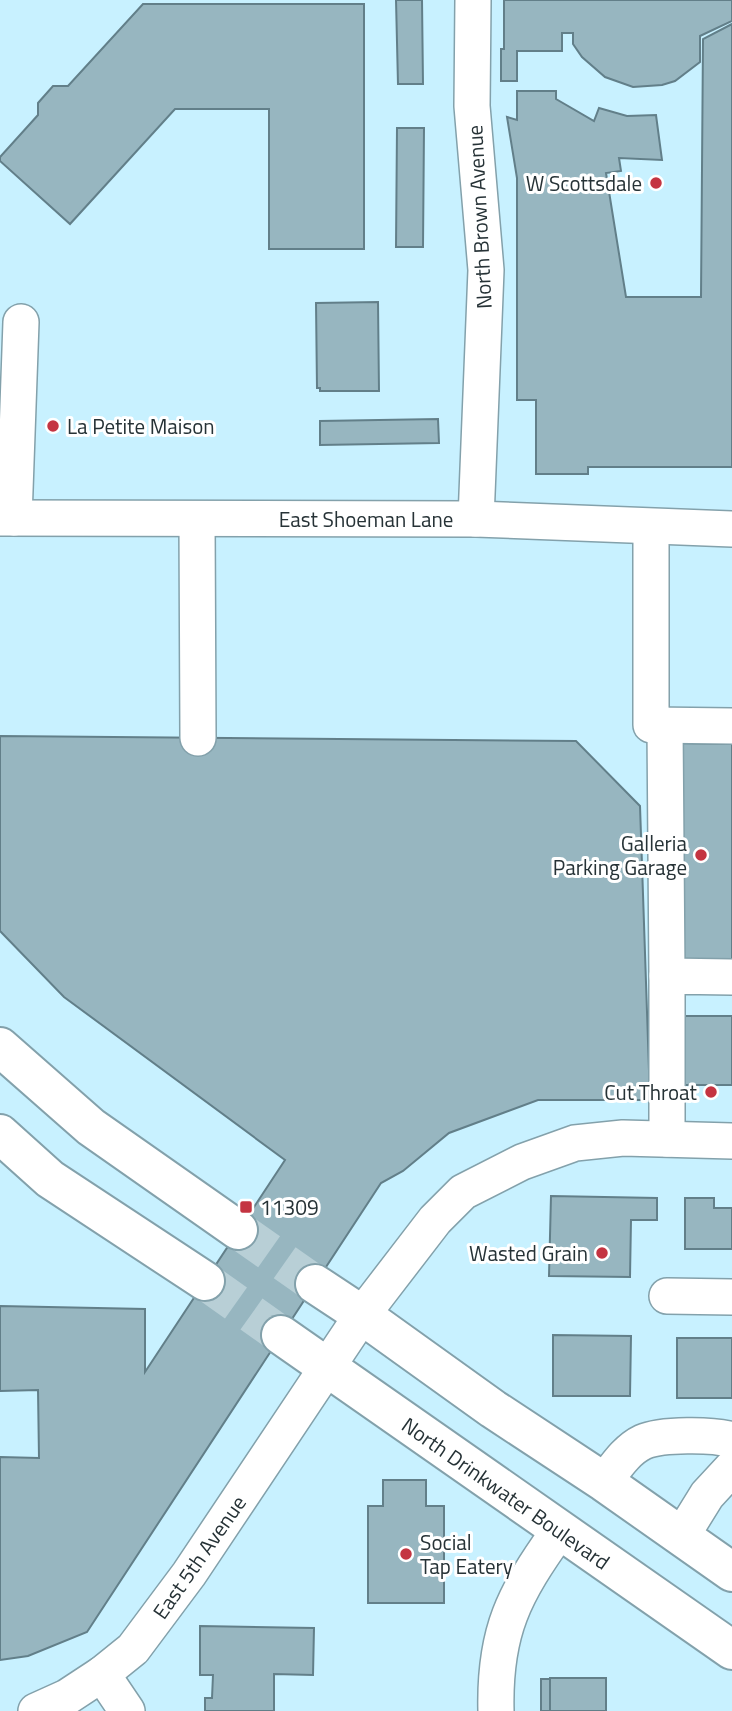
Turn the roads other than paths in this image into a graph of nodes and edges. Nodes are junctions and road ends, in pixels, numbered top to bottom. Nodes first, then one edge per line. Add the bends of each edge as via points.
1 (473, 0) edge
2 (21, 322) dead end
3 (7, 518) edge
4 (476, 519) junction
5 (197, 520) junction
6 (651, 527) junction
7 (732, 529) edge
8 (665, 725) junction
9 (732, 726) edge
10 (198, 738) dead end
11 (667, 976) junction
12 (732, 977) edge
13 (0, 1047) edge
14 (0, 1134) edge
15 (667, 1139) junction
16 (732, 1140) edge
17 (239, 1230) tunnel mouth
18 (205, 1281) tunnel mouth
19 (315, 1284) tunnel mouth
20 (667, 1296) dead end
21 (732, 1297) edge
22 (362, 1315) junction
23 (281, 1335) tunnel mouth
24 (328, 1368) junction
25 (732, 1440) edge
26 (732, 1468) edge
27 (604, 1482) junction
28 (559, 1531) junction
29 (681, 1537) junction
30 (732, 1572) edge
31 (732, 1650) edge
32 (102, 1674) junction
33 (36, 1711) edge
34 (127, 1711) edge
35 (496, 1711) edge

1 - 4 street, North Brown Avenue via 472,106 486,270
2 - 3 street
3 - 5 street, East Shoeman Lane
4 - 5 street, East Shoeman Lane
4 - 6 street, East Shoeman Lane
5 - 10 street
6 - 7 street, East Shoeman Lane
6 - 8 street via 651,725
8 - 9 street
8 - 11 street
11 - 12 street
11 - 15 street
13 - 17 main road via 91,1128
14 - 18 main road via 50,1179
15 - 16 street, East 5th Avenue
15 - 22 street, East 5th Avenue via 575,1143 522,1162 463,1192 435,1220
19 - 22 main road
20 - 21 street
22 - 24 street, East 5th Avenue
22 - 27 main road
23 - 24 main road, North Drinkwater Boulevard
24 - 28 main road, North Drinkwater Boulevard
24 - 32 street, East 5th Avenue via 149,1629
25 - 27 street via 666,1437 644,1442 627,1454
26 - 29 street via 707,1495
27 - 29 main road
28 - 31 main road, North Drinkwater Boulevard
28 - 35 street via 513,1602 500,1643
29 - 30 main road
32 - 33 street, East 5th Avenue
32 - 34 street

